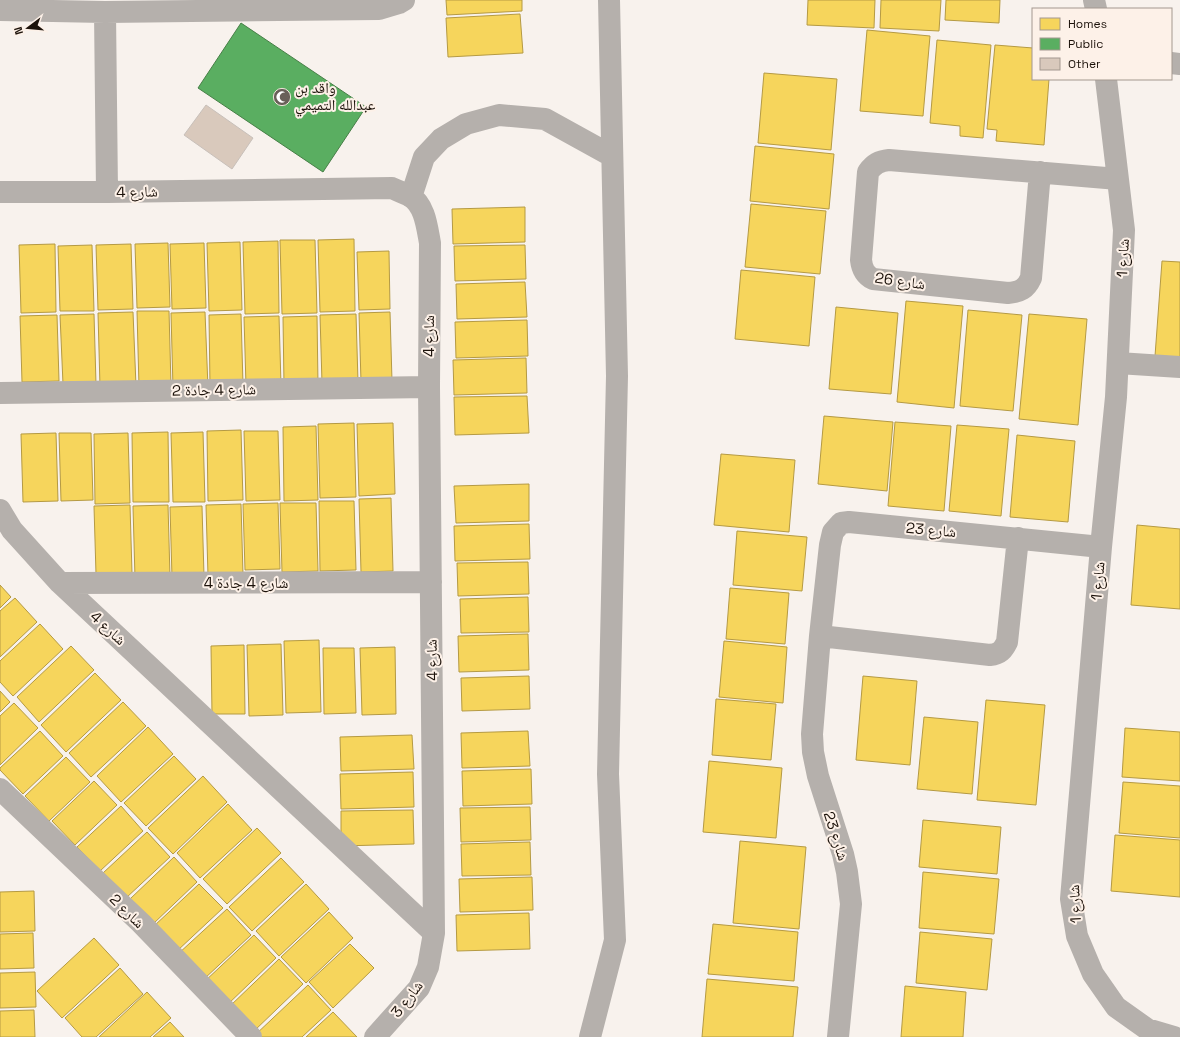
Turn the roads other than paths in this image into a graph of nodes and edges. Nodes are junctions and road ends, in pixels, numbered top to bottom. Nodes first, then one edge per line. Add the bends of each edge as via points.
1 (404, 0) edge
2 (609, 0) edge
3 (0, 10) edge
4 (104, 12) junction
5 (1106, 80) edge
6 (612, 156) junction
7 (1040, 172) junction
8 (1118, 179) junction
9 (0, 192) edge
10 (106, 192) junction
11 (411, 197) junction
12 (1118, 363) junction
13 (1180, 367) edge
14 (429, 387) junction
15 (0, 393) edge
16 (0, 510) edge
17 (1018, 538) junction
18 (1101, 546) junction
19 (431, 582) junction
20 (60, 583) junction
21 (820, 636) junction
22 (0, 789) edge
23 (434, 934) junction
24 (251, 1037) edge
25 (375, 1037) edge
26 (590, 1037) edge
27 (838, 1037) edge
28 (1174, 1037) edge

1 - 4 street via 379,9
2 - 6 street
3 - 4 street
4 - 10 street
5 - 8 street, شارع 1
6 - 11 street via 545,119 499,116 466,124 441,139 424,157
6 - 26 street via 617,376 608,774 615,940
7 - 7 street, شارع 26 via 889,160 874,164 868,172 861,260 864,271 873,279 1008,293 1023,289 1028,286 1031,278
7 - 8 street, شارع 26
8 - 12 street, شارع 1 via 1124,230
9 - 10 street, شارع 4
10 - 11 street, شارع 4 via 392,188
11 - 14 street, شارع 4 via 423,214 430,243
12 - 13 street
12 - 18 street, شارع 1
14 - 15 street, شارع 4 جادة 2
14 - 19 street, شارع 4
16 - 20 street, شارع 4 via 12,530
17 - 18 street, شارع 23
17 - 21 street, شارع 23 via 841,523 833,532 830,545
17 - 21 street via 1007,642 999,653 990,655
18 - 28 street, شارع 1 via 1072,899 1077,936 1093,974 1116,1007 1147,1028
19 - 20 street, شارع 4 جادة 4
19 - 23 street, شارع 4
20 - 23 street, شارع 4
21 - 27 street, شارع 23 via 812,752 848,872 851,904
22 - 24 street, شارع 2 via 141,924
23 - 25 street, شارع 3 via 428,967 419,988

